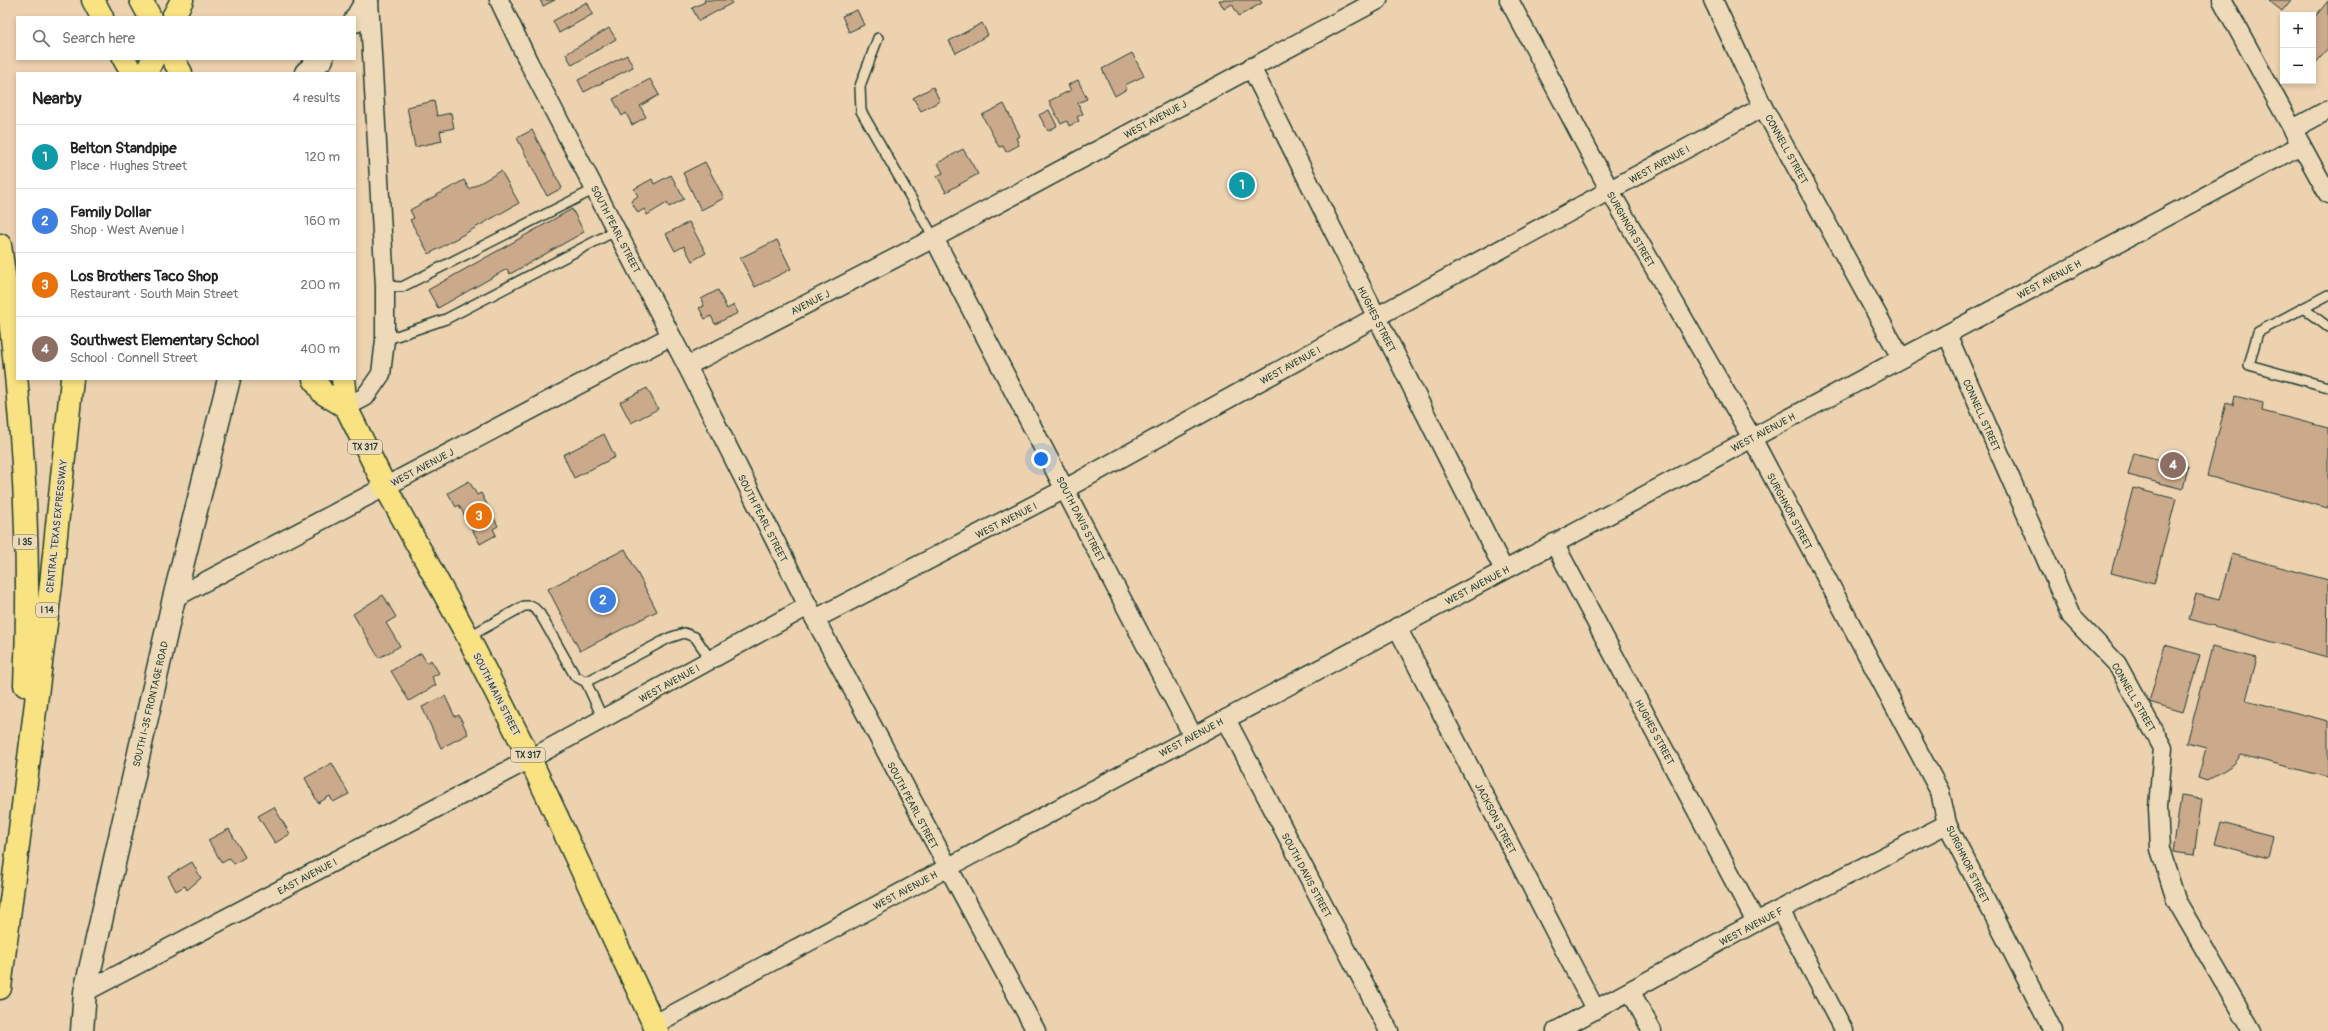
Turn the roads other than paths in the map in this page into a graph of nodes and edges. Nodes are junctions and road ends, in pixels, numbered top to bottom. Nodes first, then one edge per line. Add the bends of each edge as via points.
1 (93, 0) edge
2 (141, 0) edge
3 (182, 0) edge
4 (368, 0) edge
5 (498, 0) edge
6 (1378, 0) edge
7 (1509, 0) edge
8 (1713, 0) edge
9 (2222, 0) edge
10 (101, 16) edge
11 (149, 16) edge
12 (174, 16) edge
13 (356, 19) edge
14 (878, 38) dead end
15 (125, 60) edge
16 (152, 60) edge
17 (174, 60) edge
18 (321, 60) edge
19 (337, 60) edge
20 (1251, 67) junction
21 (131, 72) edge
22 (146, 72) edge
23 (180, 72) edge
24 (307, 72) edge
25 (332, 72) edge
26 (1763, 107) junction
27 (2328, 110) edge
28 (2293, 128) junction
29 (2301, 145) junction
30 (595, 189) junction
31 (1610, 191) junction
32 (2328, 194) edge
33 (617, 230) junction
34 (934, 238) junction
35 (0, 245) edge
36 (385, 286) junction
37 (2328, 295) edge
38 (2303, 308) junction
39 (1376, 317) junction
40 (2328, 327) edge
41 (1947, 334) junction
42 (670, 336) junction
43 (385, 340) junction
44 (1901, 358) junction
45 (687, 366) junction
46 (72, 380) edge
47 (229, 380) edge
48 (315, 380) edge
49 (343, 380) edge
50 (2328, 387) edge
51 (346, 408) junction
52 (1752, 438) junction
53 (385, 486) junction
54 (1065, 489) junction
55 (1554, 543) junction
56 (1504, 570) junction
57 (174, 598) junction
58 (811, 613) junction
59 (1397, 627) junction
60 (468, 637) junction
61 (711, 660) junction
62 (586, 682) junction
63 (603, 719) junction
64 (1226, 719) junction
65 (1193, 736) junction
66 (530, 759) junction
67 (1948, 824) junction
68 (18, 840) junction
69 (947, 868) junction
70 (1780, 910) junction
71 (1756, 922) junction
72 (0, 988) edge
73 (85, 992) junction
74 (1631, 992) junction
75 (1595, 1009) junction
76 (655, 1028) edge
77 (82, 1031) edge
78 (1036, 1031) edge
79 (1389, 1031) edge
80 (1556, 1031) edge
81 (1652, 1031) edge
82 (1844, 1031) edge
83 (2053, 1031) edge
84 (2252, 1031) edge

1 - 10 main road
2 - 11 main road
3 - 12 main road
4 - 13 main road
4 - 36 street
5 - 30 street, SOUTH PEARL STREET
6 - 20 street, WEST AVENUE J
7 - 31 street, SURGHNOR STREET
8 - 26 street, CONNELL STREET
9 - 28 street
14 - 34 lane via 860,86 860,111
15 - 21 main road
16 - 22 main road
17 - 23 main road
18 - 24 main road
19 - 25 main road
20 - 34 street, WEST AVENUE J
20 - 39 street, HUGHES STREET
26 - 31 street, WEST AVENUE I
26 - 44 street, CONNELL STREET
27 - 28 street
28 - 29 street
29 - 32 street
29 - 41 street, WEST AVENUE H
30 - 33 street, SOUTH PEARL STREET
30 - 36 lane via 402,288
31 - 39 street, WEST AVENUE I
31 - 52 street, SURGHNOR STREET
33 - 42 street, SOUTH PEARL STREET
33 - 43 lane via 446,319
34 - 45 street, AVENUE J
34 - 54 street, SOUTH DAVIS STREET
35 - 68 main road, I 35 via 15,372 26,567 26,665
36 - 43 street
37 - 38 lane
38 - 40 lane
38 - 50 lane via 2258,332 2249,365
39 - 54 street, WEST AVENUE I
39 - 56 street, HUGHES STREET
41 - 44 street, WEST AVENUE H
41 - 84 street, CONNELL STREET via 2071,616 2117,664 2163,748 2158,808 2160,849 2176,900
42 - 45 street, SOUTH PEARL STREET
42 - 53 street, WEST AVENUE J
43 - 51 street via 381,374 365,397
44 - 52 street, WEST AVENUE H
45 - 58 street, SOUTH PEARL STREET
46 - 68 main road, CENTRAL TEXAS EXPRESSWAY / I 14 via 50,592
47 - 57 main road, SOUTH I-35 FRONTAGE ROAD
48 - 51 main road via 323,393
49 - 51 main road, SOUTH MAIN STREET / TX 317
51 - 53 main road, SOUTH MAIN STREET / TX 317
52 - 55 street, WEST AVENUE H
52 - 67 street, SURGHNOR STREET via 1940,792
53 - 57 street, WEST AVENUE J
53 - 60 main road, SOUTH MAIN STREET / TX 317
54 - 58 street, WEST AVENUE I
54 - 65 street, SOUTH DAVIS STREET
55 - 56 street, WEST AVENUE H
55 - 71 street, HUGHES STREET
56 - 59 street, WEST AVENUE H
57 - 73 main road, SOUTH I-35 FRONTAGE ROAD
58 - 61 street, WEST AVENUE I
58 - 69 street, SOUTH PEARL STREET
59 - 64 street, WEST AVENUE H
59 - 75 street, JACKSON STREET
60 - 62 lane via 524,606 532,606 540,614 575,676
60 - 66 main road, SOUTH MAIN STREET / TX 317
61 - 62 lane via 696,637 684,633 669,638
61 - 63 street, WEST AVENUE I
62 - 63 lane
63 - 66 street, WEST AVENUE I
64 - 65 street, WEST AVENUE H
64 - 79 street, SOUTH DAVIS STREET
65 - 69 street, WEST AVENUE H
66 - 73 street, EAST AVENUE I
66 - 76 main road, SOUTH MAIN STREET / TX 317
67 - 70 street, WEST AVENUE F
67 - 83 street, SURGHNOR STREET
68 - 72 main road, I 35
69 - 76 street, WEST AVENUE H
69 - 78 street, SOUTH PEARL STREET
70 - 71 street, WEST AVENUE F
70 - 82 street
71 - 74 street, WEST AVENUE F
73 - 77 main road, SOUTH I-35 FRONTAGE ROAD
74 - 75 street, WEST AVENUE F
74 - 81 street
75 - 80 street, WEST AVENUE F

